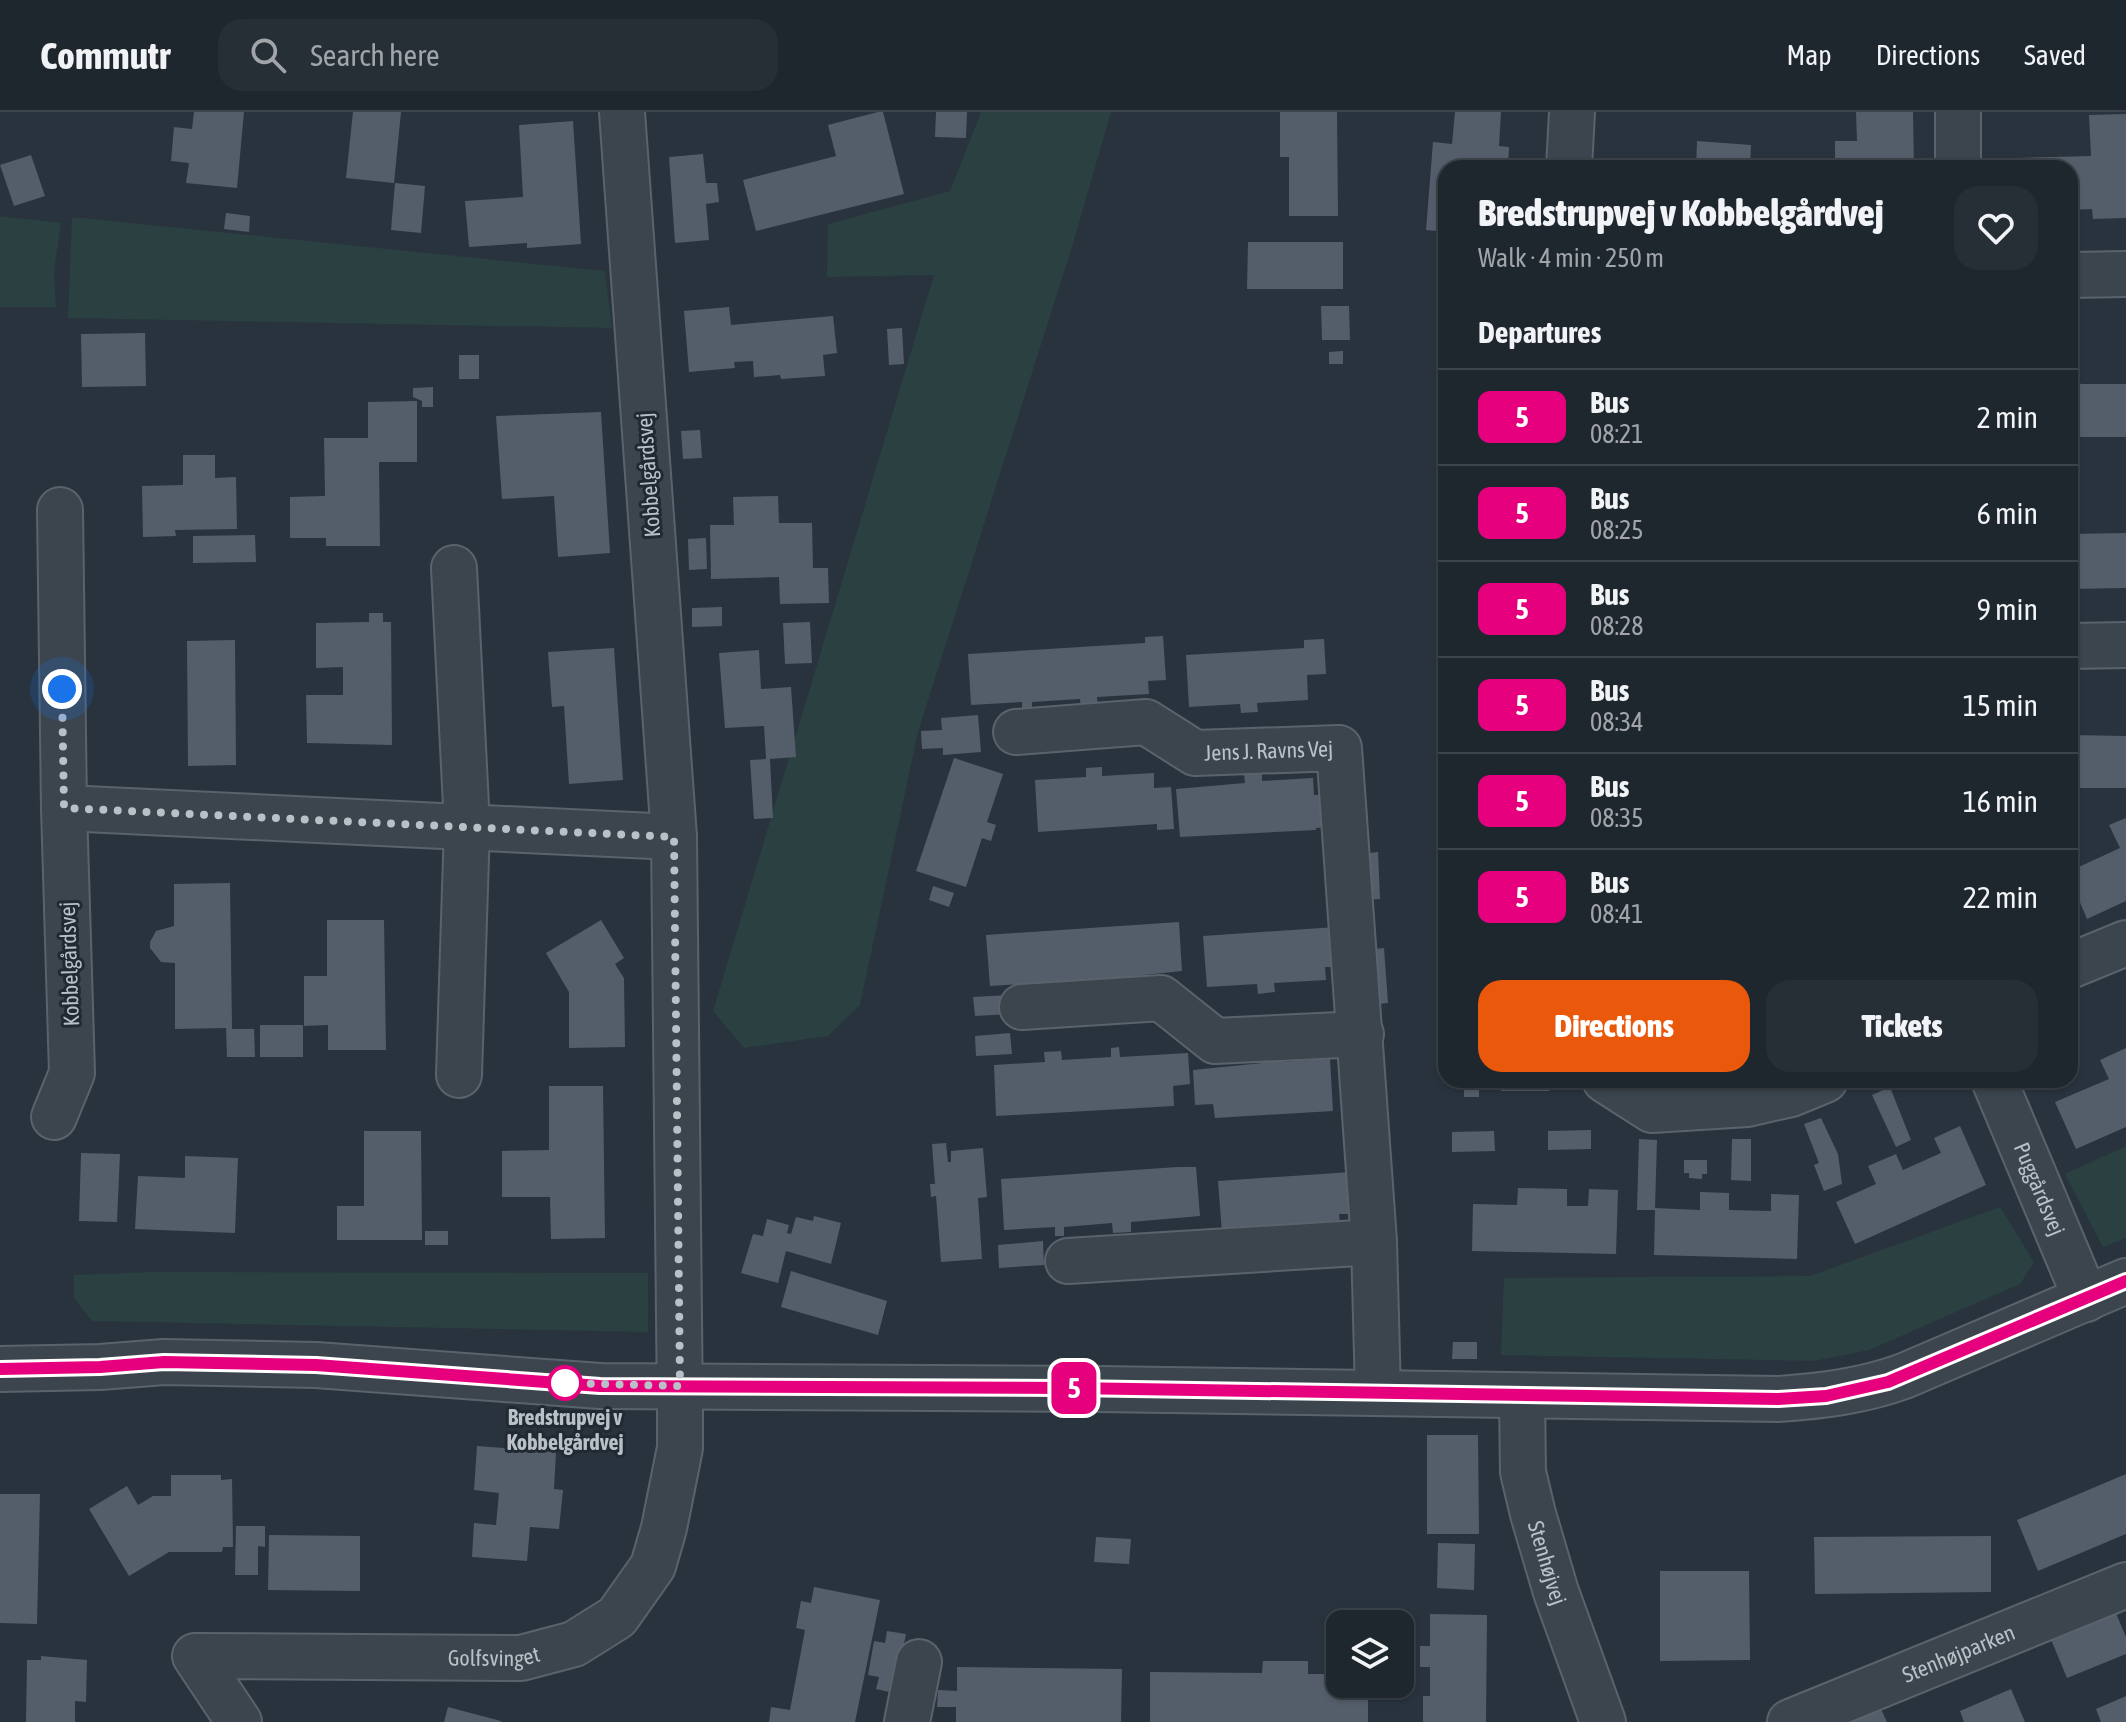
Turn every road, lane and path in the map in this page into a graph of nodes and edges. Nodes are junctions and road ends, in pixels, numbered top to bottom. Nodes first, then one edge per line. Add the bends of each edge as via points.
1 (622, 112) edge
2 (1572, 112) edge
3 (1958, 112) edge
4 (1569, 160) edge
5 (1958, 160) edge
6 (2126, 274) edge
7 (2078, 275) edge
8 (60, 510) dead end
9 (454, 568) dead end
10 (2126, 645) edge
11 (2078, 646) edge
12 (1016, 732) dead end
13 (64, 808) junction
14 (467, 826) junction
15 (674, 837) junction
16 (2126, 943) edge
17 (2078, 963) edge
18 (1022, 1007) dead end
19 (1361, 1034) junction
20 (459, 1075) dead end
21 (1618, 1088) edge
22 (1806, 1088) edge
23 (1997, 1088) edge
24 (54, 1117) dead end
25 (1374, 1242) junction
26 (1068, 1261) dead end
27 (2126, 1281) edge
28 (2086, 1299) junction
29 (0, 1369) edge
30 (680, 1386) junction
31 (1378, 1393) junction
32 (1522, 1396) junction
33 (2126, 1585) edge
34 (919, 1662) dead end
35 (239, 1722) edge
36 (907, 1722) edge
37 (1603, 1722) edge
38 (1790, 1722) edge

1 - 15 street, Kobbelgårdsvej
2 - 4 street
3 - 5 street
6 - 7 street
8 - 13 street, Kobbelgårdsvej
9 - 14 street
10 - 11 street
12 - 19 street, Jens J. Ravns Vej via 1146,722 1195,753 1339,748
13 - 14 street
13 - 24 street, Kobbelgårdsvej via 72,1073
14 - 15 street
14 - 20 street
15 - 30 street, Kobbelgårdsvej
16 - 17 street
18 - 19 street via 1161,998 1215,1041
19 - 25 street, Jens J. Ravns Vej
21 - 22 street via 1652,1110 1747,1104
23 - 28 street, Puggårdsvej
25 - 26 street
25 - 31 street, Jens J. Ravns Vej
27 - 28 street
28 - 32 street via 1904,1376 1826,1396
29 - 30 street via 164,1362 316,1365 600,1386
30 - 31 street
30 - 35 street, Golfsvinget via 680,1448 664,1528 653,1566 617,1617 574,1644 521,1658 195,1656
31 - 32 street
32 - 37 street, Stenhøjvej via 1523,1472 1533,1514
33 - 38 street, Stenhøjparken
34 - 36 street

